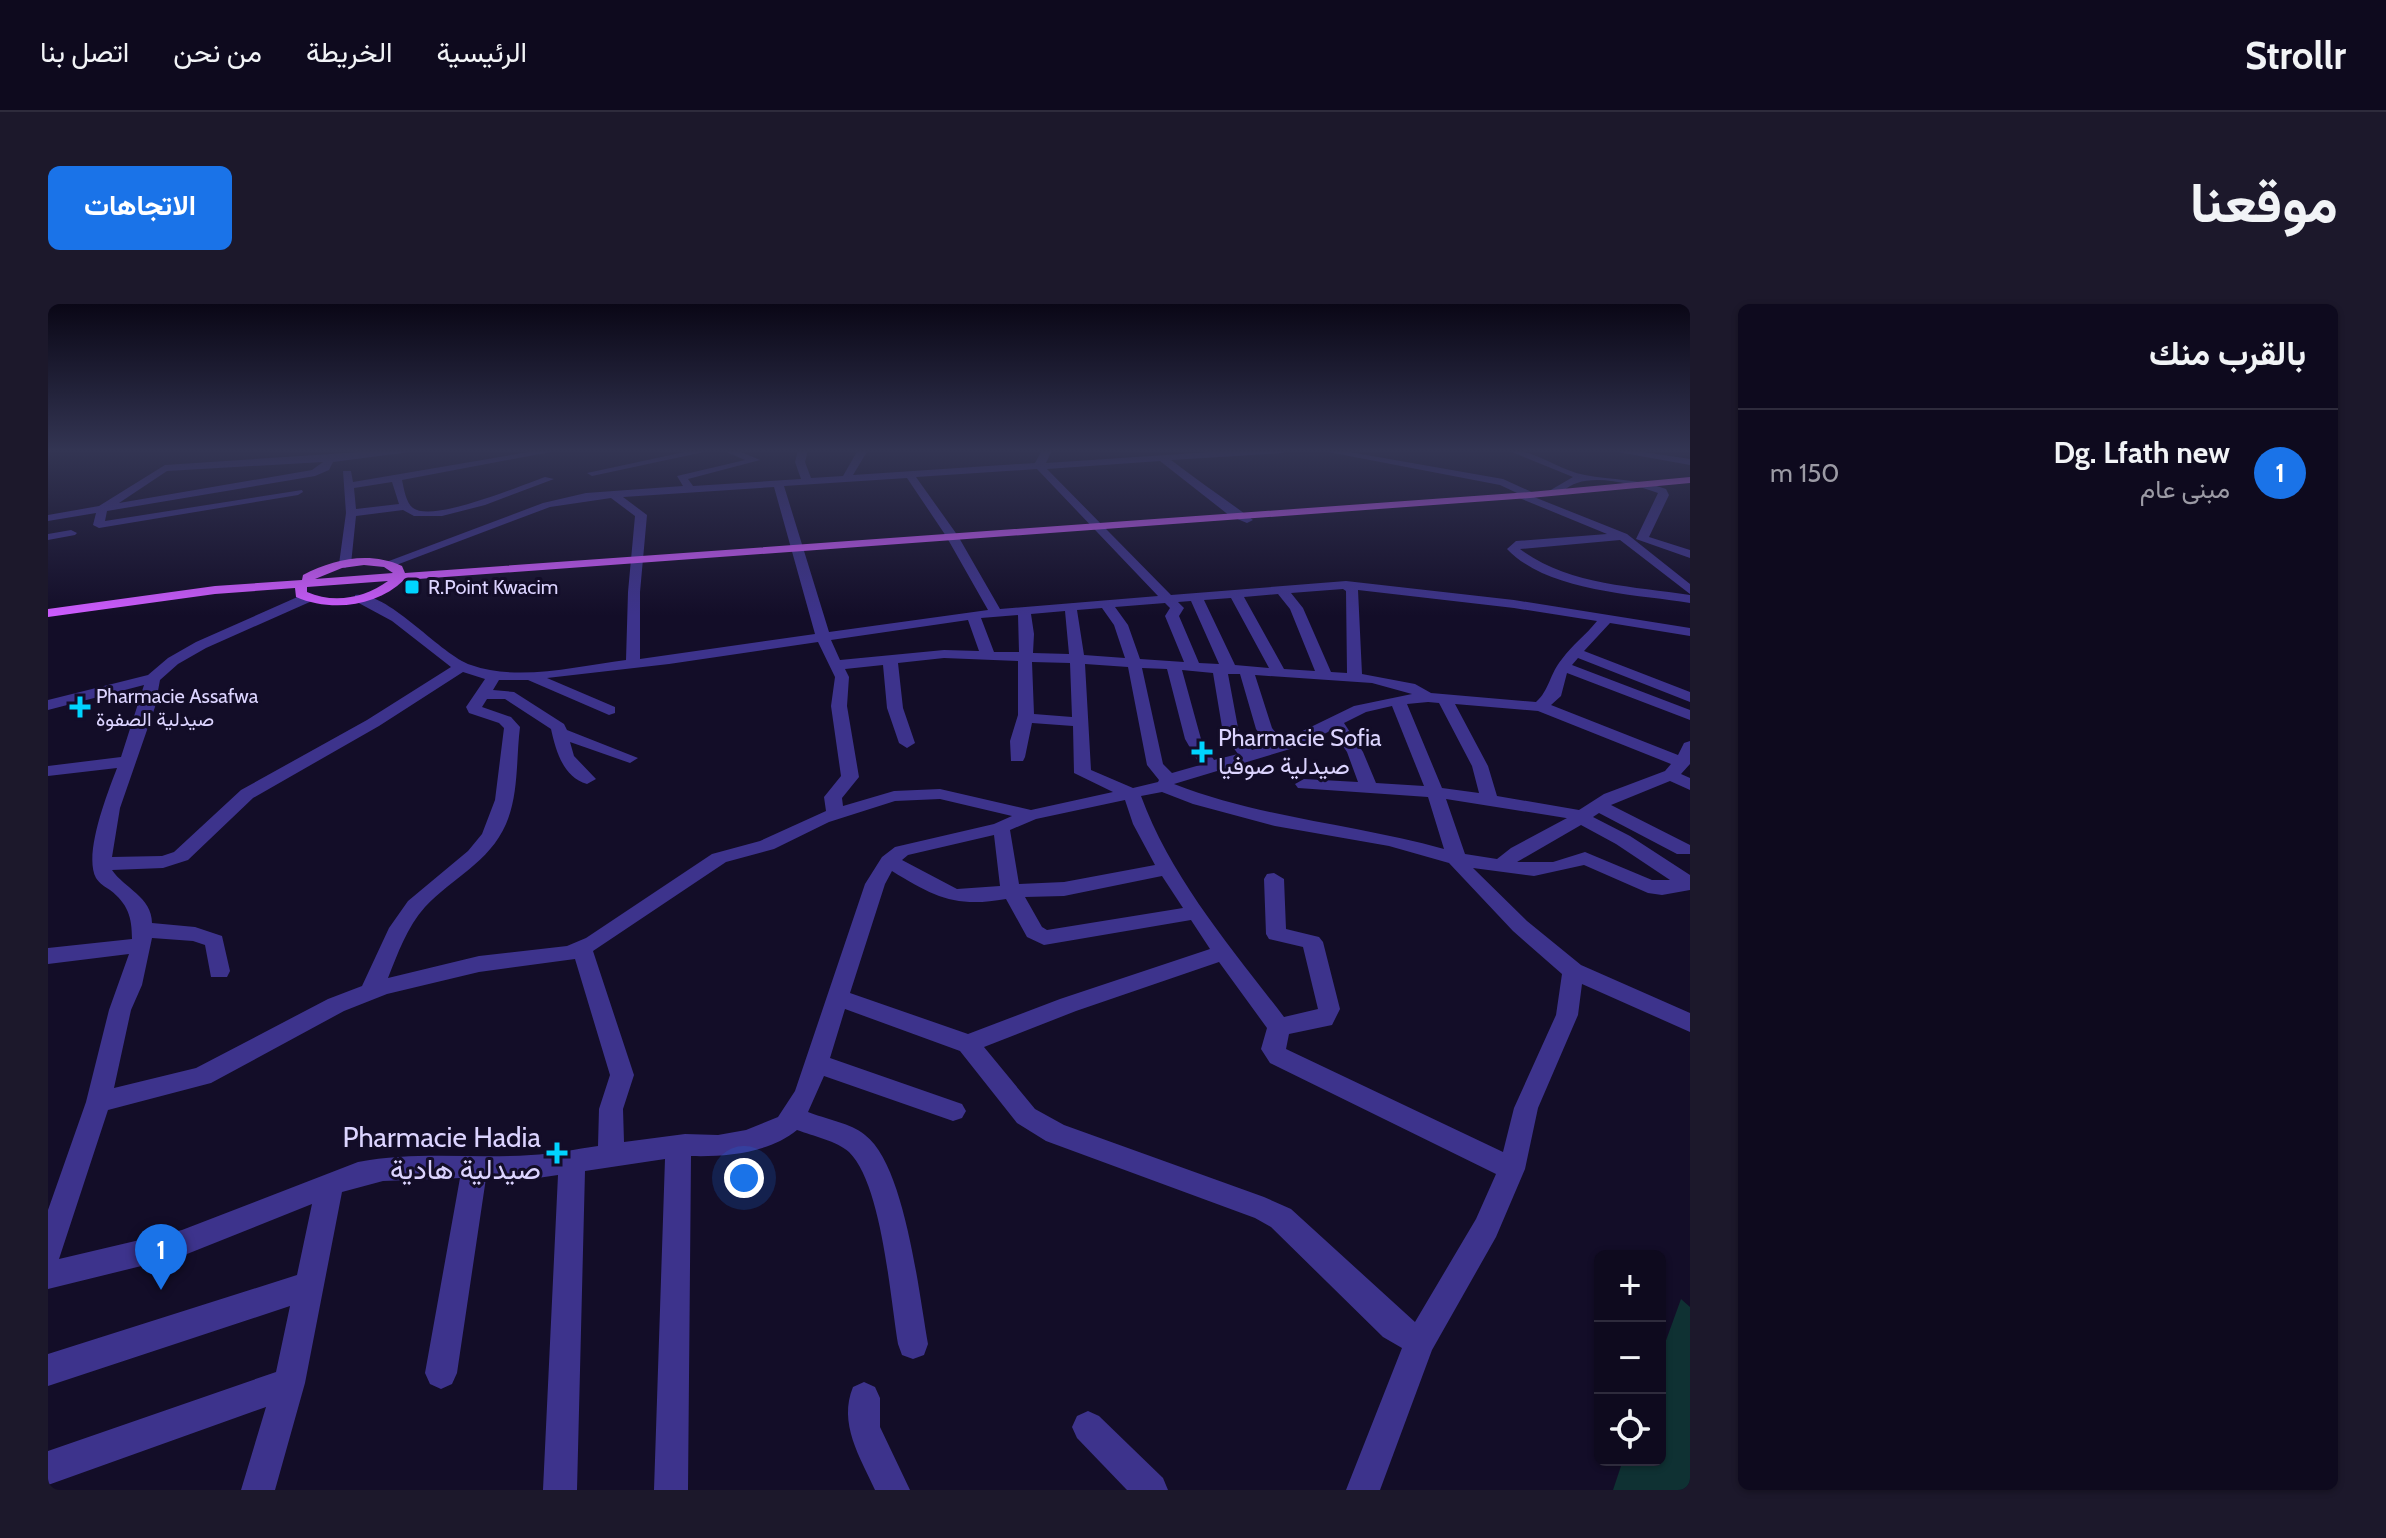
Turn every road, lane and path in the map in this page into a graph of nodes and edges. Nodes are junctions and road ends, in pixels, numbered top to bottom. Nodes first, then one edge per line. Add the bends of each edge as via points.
1 (108, 505) edge
2 (123, 505) edge
3 (223, 505) edge
4 (351, 505) edge
5 (467, 505) edge
6 (549, 505) edge
7 (628, 505) edge
8 (785, 505) edge
9 (931, 505) edge
10 (1078, 505) edge
11 (1225, 505) edge
12 (1414, 505) edge
13 (1549, 505) edge
14 (1656, 505) edge
15 (407, 506) joint
16 (214, 507) joint
17 (102, 509) junction
18 (351, 513) junction
19 (48, 518) edge
20 (1242, 518) junction
21 (1101, 528) junction
22 (71, 533) dead end
23 (48, 537) edge
24 (1632, 538) junction
25 (954, 539) junction
26 (798, 550) junction
27 (1690, 552) edge
28 (637, 562) junction
29 (345, 564) junction
30 (387, 564) junction
31 (398, 580) junction
32 (1346, 585) junction
33 (302, 590) junction
34 (1690, 590) edge
35 (1283, 591) junction
36 (1236, 594) junction
37 (1196, 597) junction
38 (360, 598) junction
39 (1168, 599) junction
40 (1690, 599) edge
41 (1106, 604) junction
42 (1069, 606) junction
43 (1022, 610) junction
44 (996, 613) junction
45 (48, 615) edge
46 (973, 615) junction
47 (1606, 619) junction
48 (1690, 632) edge
49 (823, 637) junction
50 (988, 655) junction
51 (1026, 657) junction
52 (1077, 659) junction
53 (890, 660) junction
54 (1570, 660) junction
55 (1134, 662) junction
56 (633, 664) junction
57 (838, 665) junction
58 (1173, 666) junction
59 (461, 667) junction
60 (1194, 668) junction
61 (1231, 669) junction
62 (1279, 673) junction
63 (494, 676) junction
64 (530, 676) junction
65 (1325, 676) junction
66 (153, 678) junction
67 (1355, 678) junction
68 (482, 694) junction
69 (1690, 697) edge
70 (1436, 698) junction
71 (1397, 700) junction
72 (48, 705) edge
73 (1540, 706) junction
74 (609, 710) dead end
75 (1690, 715) edge
76 (1026, 718) junction
77 (1082, 722) junction
78 (1336, 723) junction
79 (561, 733) junction
80 (907, 743) dead end
81 (1278, 747) junction
82 (1017, 757) dead end
83 (630, 758) dead end
84 (1249, 758) junction
85 (1683, 761) edge
86 (125, 762) junction
87 (1210, 767) junction
88 (48, 771) edge
89 (587, 779) dead end
90 (1166, 783) junction
91 (1304, 784) dead end
92 (1690, 785) edge
93 (1369, 788) junction
94 (1435, 792) junction
95 (1131, 793) junction
96 (1489, 799) junction
97 (1601, 807) junction
98 (1031, 815) junction
99 (835, 816) junction
100 (1581, 817) junction
101 (1000, 828) junction
102 (1684, 850) dead end
103 (1457, 859) junction
104 (889, 861) junction
105 (101, 864) junction
106 (1501, 866) junction
107 (1167, 869) junction
108 (1274, 879) dead end
109 (1689, 883) edge
110 (1012, 891) junction
111 (1194, 913) junction
112 (143, 938) junction
113 (582, 949) junction
114 (1223, 952) junction
115 (48, 956) edge
116 (219, 971) dead end
117 (1573, 971) junction
118 (371, 992) junction
119 (840, 998) junction
120 (1690, 1023) edge
121 (1279, 1027) junction
122 (968, 1044) junction
123 (818, 1064) junction
124 (98, 1102) junction
125 (953, 1111) dead end
126 (792, 1117) junction
127 (678, 1146) junction
128 (611, 1157) junction
129 (572, 1162) junction
130 (475, 1166) junction
131 (1512, 1169) junction
132 (330, 1185) junction
133 (48, 1251) edge
134 (48, 1275) edge
135 (310, 1285) junction
136 (1420, 1342) junction
137 (913, 1344) dead end
138 (48, 1370) edge
139 (441, 1373) dead end
140 (289, 1383) junction
141 (864, 1398) dead end
142 (1088, 1427) dead end
143 (48, 1468) edge
144 (885, 1488) edge
145 (258, 1490) edge
146 (560, 1490) edge
147 (671, 1490) edge
148 (1151, 1490) edge
149 (1363, 1490) edge

1 - 17 street
2 - 17 street
3 - 16 street
4 - 18 street
5 - 15 street via 414,513
6 - 30 street
7 - 28 street via 641,515
8 - 26 street
9 - 25 street
10 - 21 street
11 - 20 street
12 - 20 main road
13 - 24 street
14 - 24 street
15 - 18 street
16 - 17 street via 99,525
17 - 19 street
18 - 29 street
20 - 21 main road
21 - 25 main road
21 - 39 street
22 - 23 street
24 - 27 street
24 - 34 street
24 - 40 street via 1520,543 1513,549 1553,574
25 - 26 main road
25 - 44 street
26 - 28 main road
26 - 49 street
28 - 31 main road
28 - 56 street
29 - 30 main road
29 - 33 main road via 317,572
30 - 31 main road via 398,569
31 - 33 main road
31 - 38 main road
32 - 35 street
32 - 47 street
32 - 67 street via 1352,590
33 - 38 main road via 330,601
33 - 45 main road
33 - 66 street via 173,661
35 - 36 street
35 - 65 street via 1296,608
36 - 37 street
36 - 62 street
37 - 39 street
37 - 61 street
38 - 59 street via 397,618
39 - 41 street
39 - 60 street via 1177,608 1172,616
41 - 42 street
41 - 55 street via 1121,625
42 - 43 street
42 - 52 street
43 - 44 street
43 - 51 street via 1027,618
44 - 46 street
46 - 49 street
46 - 50 street
47 - 48 street
47 - 54 street
49 - 56 street
49 - 57 street
50 - 51 street
50 - 53 street
51 - 52 street
51 - 76 street
52 - 55 street
52 - 77 street
53 - 57 street
53 - 80 street via 895,708
54 - 69 street via 1602,661
54 - 73 street via 1554,681 1553,696
54 - 75 street
55 - 58 street
55 - 90 street via 1155,765
56 - 64 street
57 - 99 street via 850,777 833,797
58 - 60 street
58 - 87 street via 1193,739
59 - 63 street
59 - 105 street via 247,794 181,856 163,862
60 - 61 street
61 - 62 street
61 - 81 street
61 - 84 street via 1231,733
62 - 65 street
63 - 64 street
63 - 68 street
64 - 74 street
65 - 67 street
66 - 72 street
66 - 86 street
67 - 70 street via 1410,687
68 - 79 street via 509,695
68 - 118 street via 475,710 512,727 498,821 472,860 415,906
70 - 71 street
70 - 73 street
70 - 96 street via 1480,766
71 - 78 street via 1360,709
71 - 94 street
73 - 85 street
76 - 77 street
76 - 82 street
77 - 95 street via 1083,773
78 - 81 street
78 - 93 street
79 - 83 street
79 - 89 street via 566,758
81 - 84 street
84 - 87 street
85 - 92 street
85 - 97 street
86 - 88 street
86 - 105 street
87 - 90 street
90 - 95 street
90 - 103 street via 1173,792 1262,817 1391,840
91 - 93 street
93 - 94 street
94 - 96 street
94 - 103 street
95 - 98 street
95 - 107 street
96 - 100 street
97 - 100 street
97 - 102 street
98 - 99 street via 925,793 894,796
98 - 101 street
99 - 113 street via 782,840 719,858
100 - 106 street
100 - 109 street
101 - 104 street via 912,848
101 - 110 street
103 - 106 street
103 - 117 street via 1520,926
104 - 110 street via 956,895
104 - 119 street via 875,884
105 - 112 street via 105,877 126,892 142,915
106 - 109 street via 1534,872 1585,858 1648,886
107 - 110 street via 1064,889
107 - 111 street
108 - 121 street via 1276,934 1312,942 1329,1009 1324,1019
110 - 111 street via 1034,932 1044,938
111 - 114 street
112 - 115 street
112 - 116 street via 195,934 215,941
112 - 124 street
113 - 118 street via 479,964
113 - 128 street via 622,1075 611,1109
114 - 121 street
114 - 122 street
117 - 120 street
117 - 131 street via 1567,1015 1526,1108
118 - 124 street via 202,1076
119 - 122 street
119 - 123 street
121 - 131 street via 1273,1049 1278,1056
122 - 136 street via 1026,1116 1055,1133 1281,1218 1394,1326
123 - 125 street
123 - 126 street
124 - 133 street
126 - 127 street via 787,1125 748,1141
126 - 137 street via 855,1141 870,1157 886,1195
127 - 128 street
127 - 147 street
128 - 129 street
129 - 130 street
129 - 146 street
130 - 132 street via 383,1169
130 - 139 street
131 - 136 street via 1486,1228
132 - 134 street via 182,1243
132 - 135 street
135 - 138 street
135 - 140 street
136 - 149 street
140 - 143 street
140 - 145 street
141 - 144 street via 864,1429
142 - 148 street

